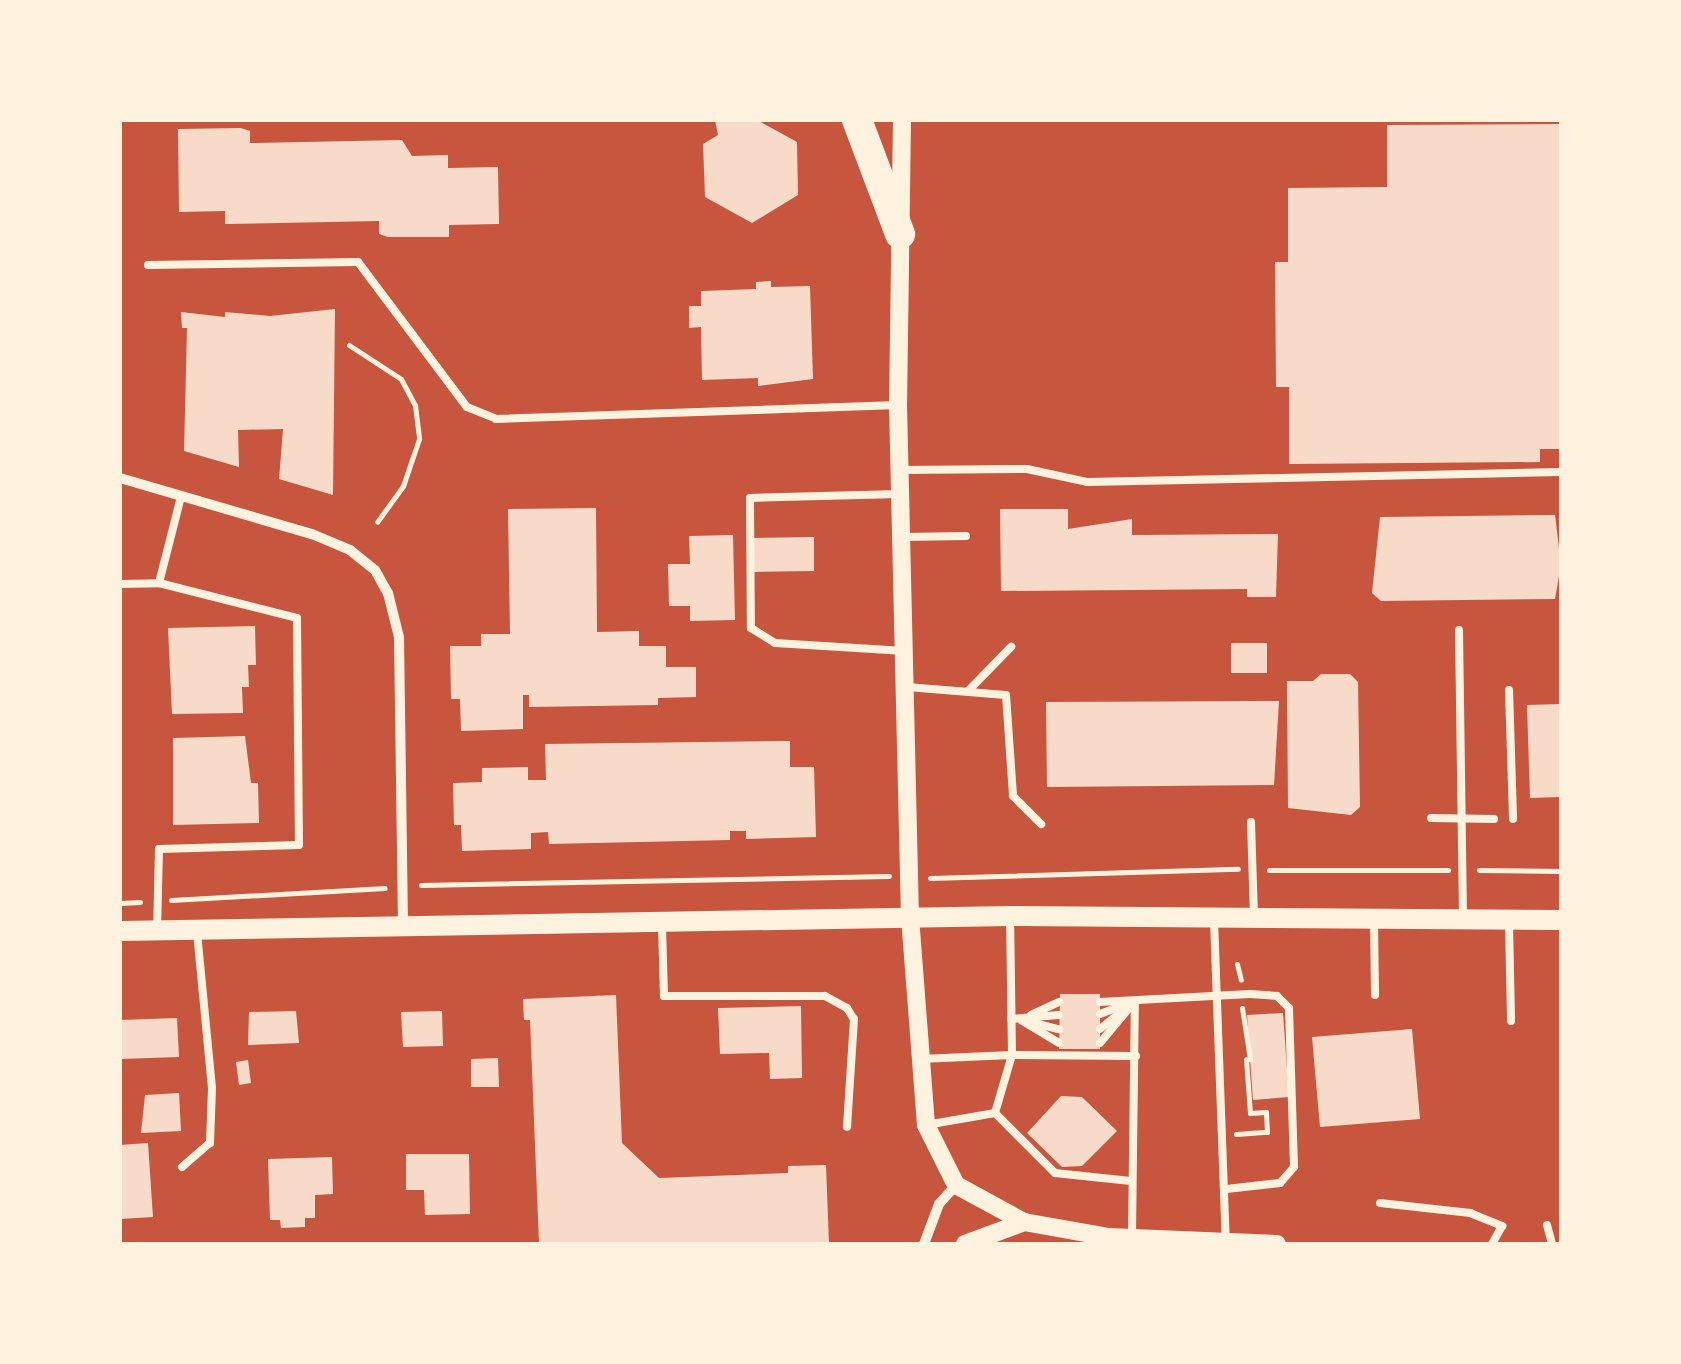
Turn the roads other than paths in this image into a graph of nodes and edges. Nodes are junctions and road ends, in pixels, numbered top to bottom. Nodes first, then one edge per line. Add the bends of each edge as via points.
1 (857, 120) edge
2 (902, 120) edge
3 (900, 234) junction
4 (148, 265) dead end
5 (898, 405) junction
6 (900, 470) junction
7 (1561, 472) edge
8 (120, 478) edge
9 (901, 494) junction
10 (181, 496) junction
11 (966, 536) dead end
12 (902, 537) junction
13 (159, 583) junction
14 (120, 584) edge
15 (1459, 630) dead end
16 (1011, 648) dead end
17 (905, 650) junction
18 (906, 687) junction
19 (1509, 690) dead end
20 (968, 692) junction
21 (1431, 818) dead end
22 (1462, 818) junction
23 (1494, 819) dead end
24 (1512, 819) dead end
25 (1251, 822) dead end
26 (1041, 824) dead end
27 (1010, 916) junction
28 (1214, 916) junction
29 (910, 917) junction
30 (1254, 917) junction
31 (1374, 918) junction
32 (1463, 919) junction
33 (1509, 919) junction
34 (1561, 920) edge
35 (662, 921) junction
36 (403, 924) junction
37 (196, 929) junction
38 (158, 930) junction
39 (120, 931) edge
40 (1375, 995) dead end
41 (1215, 996) junction
42 (1135, 1001) junction
43 (1059, 1002) dead end
44 (1100, 1002) dead end
45 (1100, 1014) dead end
46 (1060, 1015) dead end
47 (1016, 1020) junction
48 (1512, 1021) dead end
49 (1059, 1029) dead end
50 (1100, 1029) dead end
51 (1059, 1043) dead end
52 (1100, 1043) dead end
53 (1012, 1055) junction
54 (1136, 1056) junction
55 (916, 1059) junction
56 (995, 1114) junction
57 (926, 1124) junction
58 (847, 1127) dead end
59 (182, 1166) dead end
60 (1132, 1180) junction
61 (956, 1185) junction
62 (1226, 1189) junction
63 (1380, 1204) dead end
64 (1024, 1222) junction
65 (1546, 1225) dead end
66 (1132, 1238) junction
67 (1226, 1242) edge
68 (924, 1244) edge
69 (965, 1244) edge
70 (1277, 1244) edge
71 (1492, 1244) edge
72 (1552, 1244) edge

1 - 3 highway
2 - 3 street
3 - 5 street
4 - 5 lane via 358,262 466,407 496,419
5 - 6 street
6 - 7 lane via 1026,469 1087,482
6 - 9 street
8 - 10 street
9 - 12 street
9 - 17 lane via 750,498 750,628 775,643
10 - 13 lane
10 - 36 street via 350,550 388,594 399,637
11 - 12 lane
12 - 17 street
13 - 14 lane
13 - 38 lane via 297,618 299,845 159,849
15 - 22 lane
16 - 20 lane
17 - 18 street
18 - 20 lane
18 - 29 street
19 - 24 lane
20 - 26 lane via 1006,695 1013,796
21 - 22 lane
22 - 23 lane
22 - 32 lane
25 - 30 lane
27 - 28 main road
27 - 29 main road
27 - 47 lane
28 - 30 main road
28 - 41 lane
29 - 35 main road
29 - 55 street
30 - 31 main road
31 - 32 main road
31 - 40 lane
32 - 33 main road
33 - 34 main road
33 - 48 lane
35 - 36 main road
35 - 58 lane via 664,996 825,996 847,1008 854,1020
36 - 37 main road
37 - 38 main road
37 - 59 lane via 212,1088 210,1143
38 - 39 main road
41 - 42 lane
41 - 62 lane
41 - 62 lane via 1276,996 1289,1008 1296,1115 1294,1167 1280,1183
42 - 44 lane
42 - 45 lane
42 - 50 lane
42 - 52 lane
42 - 54 lane
43 - 47 lane
46 - 47 lane
47 - 49 lane
47 - 51 lane
47 - 53 lane
53 - 54 lane
53 - 55 lane
53 - 56 lane
54 - 60 lane
55 - 57 street
56 - 57 lane
56 - 60 lane via 1055,1173
57 - 61 street
60 - 66 lane
61 - 64 street
61 - 68 street via 939,1204
62 - 67 lane
63 - 71 lane via 1470,1213 1502,1226
64 - 66 street
64 - 69 street
65 - 72 lane
66 - 67 street
67 - 70 street

